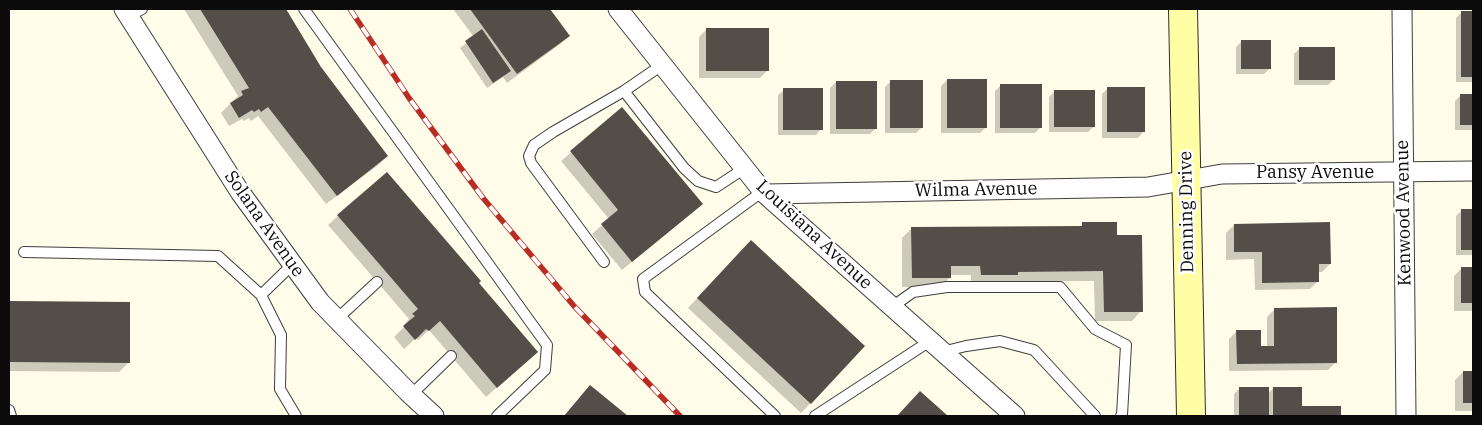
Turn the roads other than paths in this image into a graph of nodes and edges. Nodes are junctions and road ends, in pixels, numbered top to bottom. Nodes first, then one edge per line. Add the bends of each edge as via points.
1 (304, 9) edge
2 (618, 9) edge
3 (1183, 9) edge
4 (1402, 9) edge
5 (132, 11) edge
6 (662, 65) junction
7 (624, 91) junction
8 (745, 168) junction
9 (1473, 171) edge
10 (1404, 172) junction
11 (1187, 180) junction
12 (764, 193) junction
13 (24, 252) dead end
14 (604, 262) dead end
15 (293, 264) junction
16 (378, 282) dead end
17 (260, 295) junction
18 (892, 307) junction
19 (336, 319) junction
20 (936, 346) junction
21 (451, 356) dead end
22 (411, 395) junction
23 (9, 410) edge
24 (10, 416) edge
25 (296, 416) edge
26 (434, 416) edge
27 (497, 416) edge
28 (775, 416) edge
29 (815, 416) edge
30 (1015, 416) edge
31 (1095, 416) edge
32 (1121, 416) edge
33 (1191, 416) edge
34 (1406, 416) edge

1 - 27 lane via 546,345 545,370
2 - 6 street, Louisiana Avenue
3 - 11 street, Denning Drive
4 - 10 street, Kenwood Avenue
5 - 15 street, Solana Avenue via 240,192
6 - 7 lane
6 - 8 street, Louisiana Avenue
7 - 8 lane via 684,168 698,181 716,187
7 - 14 lane via 553,132 534,145 529,156
8 - 12 street, Louisiana Avenue
9 - 10 street, Pansy Avenue
10 - 11 street, Pansy Avenue via 1222,174
10 - 34 street, Kenwood Avenue
11 - 12 street, Wilma Avenue via 1148,187
11 - 33 street, Denning Drive
12 - 18 street, Louisiana Avenue
12 - 28 lane via 643,279 644,292
13 - 17 lane via 218,256
15 - 17 lane
15 - 19 street, Solana Avenue
16 - 19 lane
17 - 25 lane via 281,334 280,389
18 - 20 street, Louisiana Avenue
18 - 32 lane via 913,292 947,287 1060,287 1095,329 1126,345
19 - 22 street, Solana Avenue
20 - 29 lane
20 - 30 street, Louisiana Avenue
20 - 31 lane via 1000,341 1034,350
21 - 22 lane
22 - 26 street, Solana Avenue
23 - 24 lane

